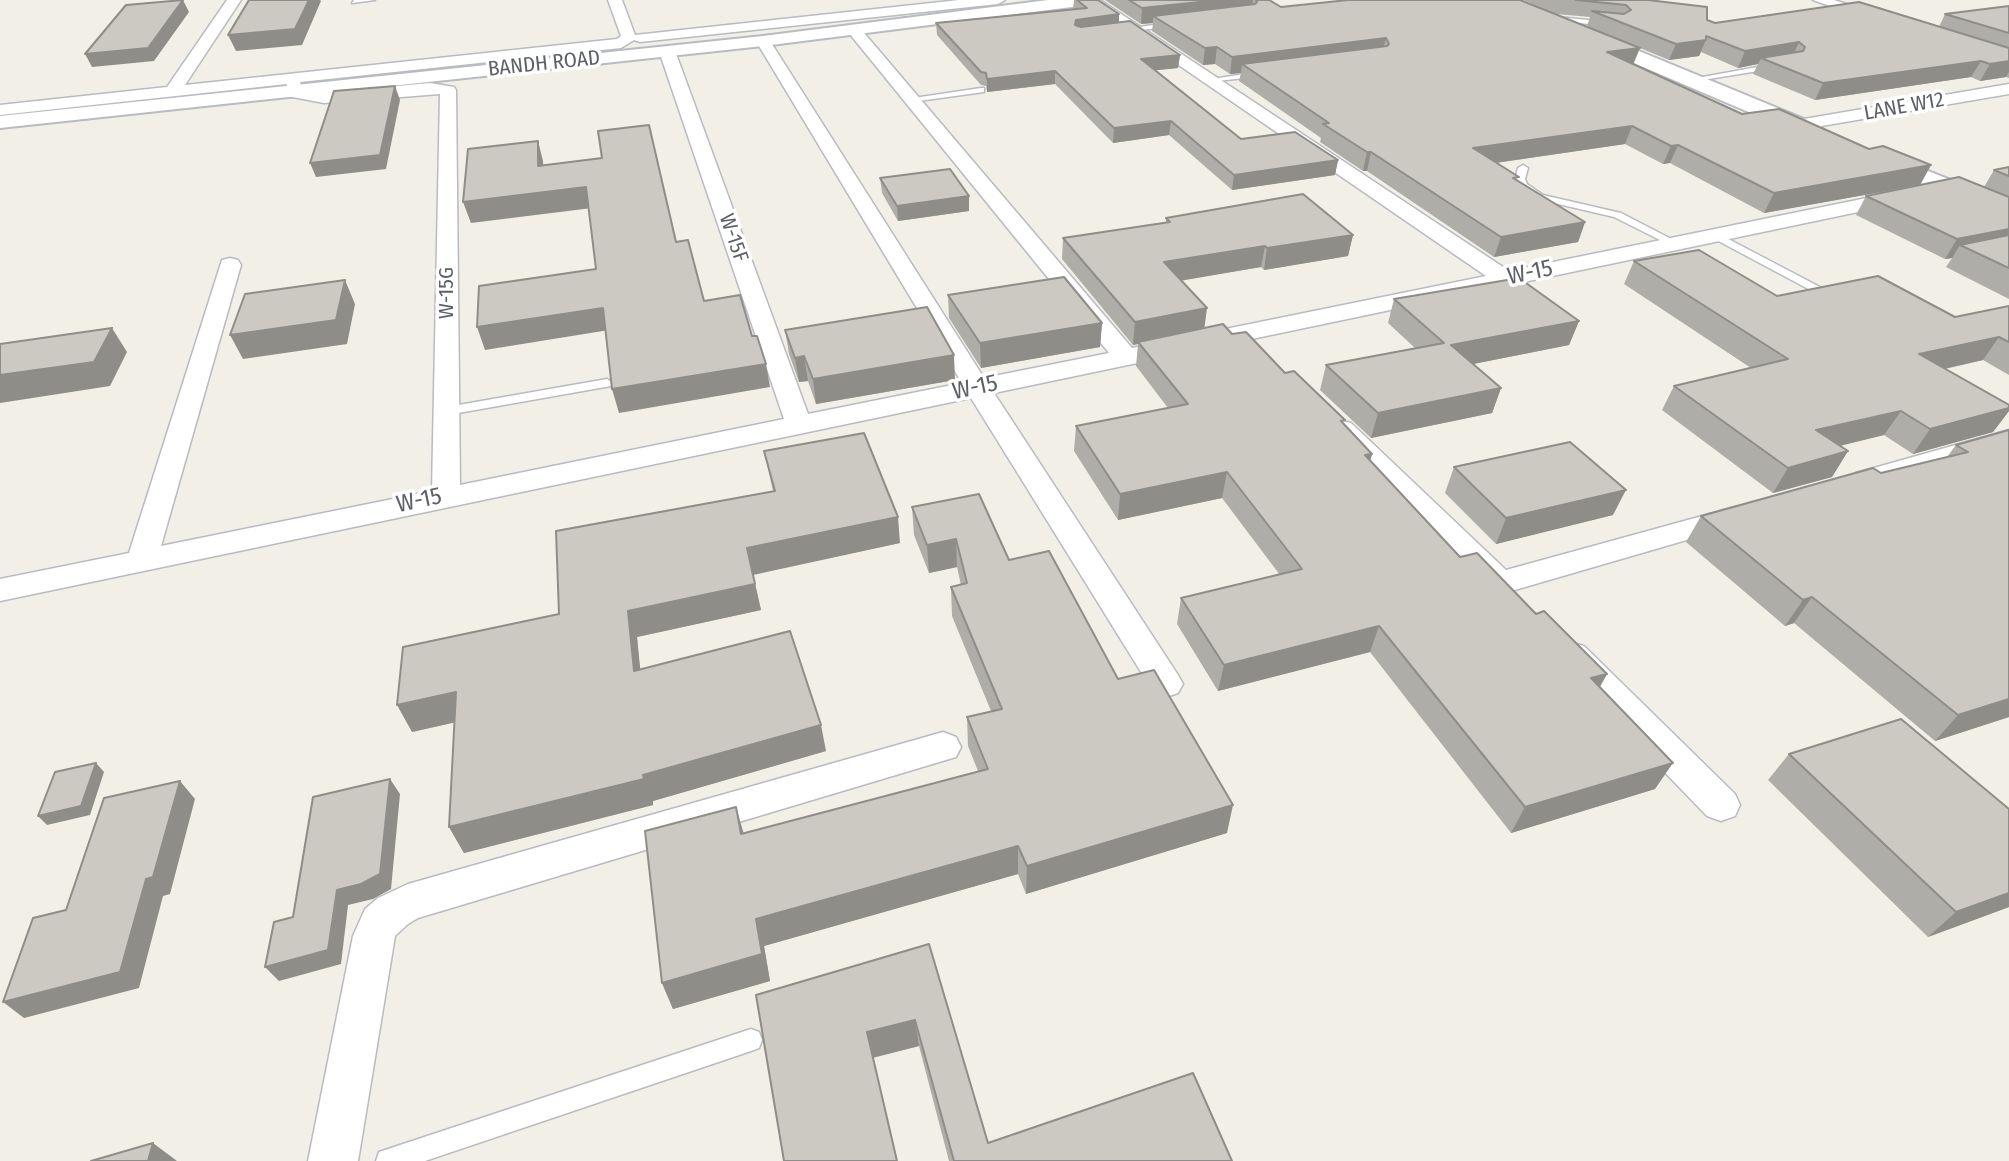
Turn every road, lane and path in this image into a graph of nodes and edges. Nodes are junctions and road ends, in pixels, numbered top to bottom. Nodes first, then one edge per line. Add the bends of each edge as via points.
1 (234, 0) edge
2 (372, 0) edge
3 (615, 0) edge
4 (998, 0) edge
5 (1089, 0) edge
6 (1502, 0) edge
7 (1820, 0) edge
8 (354, 2) dead end
9 (959, 2) edge
10 (1858, 12) junction
11 (1831, 16) edge
12 (1541, 17) junction
13 (1184, 22) edge
14 (1896, 24) edge
15 (1619, 25) edge
16 (1125, 29) junction
17 (853, 30) junction
18 (629, 39) junction
19 (763, 41) junction
20 (667, 51) junction
21 (1779, 65) edge
22 (1275, 71) edge
23 (1209, 80) junction
24 (1690, 80) junction
25 (294, 85) junction
26 (2009, 89) edge
27 (981, 90) edge
28 (172, 92) junction
29 (911, 99) junction
30 (0, 110) edge
31 (0, 122) edge
32 (1798, 125) junction
33 (1836, 141) edge
34 (1861, 151) edge
35 (1523, 168) dead end
36 (1950, 187) junction
37 (2009, 212) edge
38 (1715, 235) junction
39 (1674, 243) junction
40 (230, 265) dead end
41 (1504, 278) junction
42 (1833, 298) edge
43 (1243, 333) junction
44 (1126, 357) junction
45 (1273, 362) edge
46 (607, 383) edge
47 (977, 387) junction
48 (1322, 410) edge
49 (447, 411) junction
50 (799, 425) junction
51 (2009, 438) edge
52 (1835, 487) edge
53 (446, 496) junction
54 (1755, 510) edge
55 (142, 559) junction
56 (1500, 582) junction
57 (0, 590) edge
58 (1525, 608) edge
59 (1553, 635) edge
60 (1166, 684) edge
61 (943, 747) dead end
62 (1721, 806) dead end
63 (751, 1040) dead end
64 (333, 1161) edge
65 (388, 1161) edge

1 - 28 street
2 - 8 lane
3 - 18 street
4 - 9 street
5 - 16 street
5 - 17 street, BANDH ROAD
6 - 12 street
7 - 10 street
9 - 18 street
10 - 11 lane
10 - 14 street
12 - 15 lane
12 - 24 street
13 - 16 lane
16 - 23 street
17 - 19 street, BANDH ROAD
17 - 29 street
18 - 25 street
19 - 20 street, BANDH ROAD
19 - 47 street
20 - 25 street, BANDH ROAD
20 - 50 street, W-15F
21 - 24 lane
22 - 23 lane
23 - 41 street
24 - 32 street
25 - 28 street
25 - 31 street, BANDH ROAD
25 - 49 street, W-15G via 324,98 448,90
26 - 32 street, LANE W12
27 - 29 lane
28 - 30 street
29 - 44 street
32 - 33 street
34 - 36 street
35 - 39 lane via 1520,179 1524,186 1540,197 1627,219
36 - 37 street
36 - 38 street, W-15
38 - 39 street, W-15
38 - 42 lane
39 - 41 street, W-15
40 - 55 street
41 - 43 street, W-15
43 - 44 street, W-15
43 - 45 street
44 - 47 street, W-15
46 - 49 lane
47 - 50 street, W-15
47 - 60 street
48 - 56 street
49 - 53 street, W-15G
50 - 53 street, W-15
51 - 52 street
53 - 55 street, W-15
54 - 56 street
55 - 57 street, W-15
56 - 58 street
59 - 62 street
61 - 64 street via 393,911 374,936
63 - 65 lane

